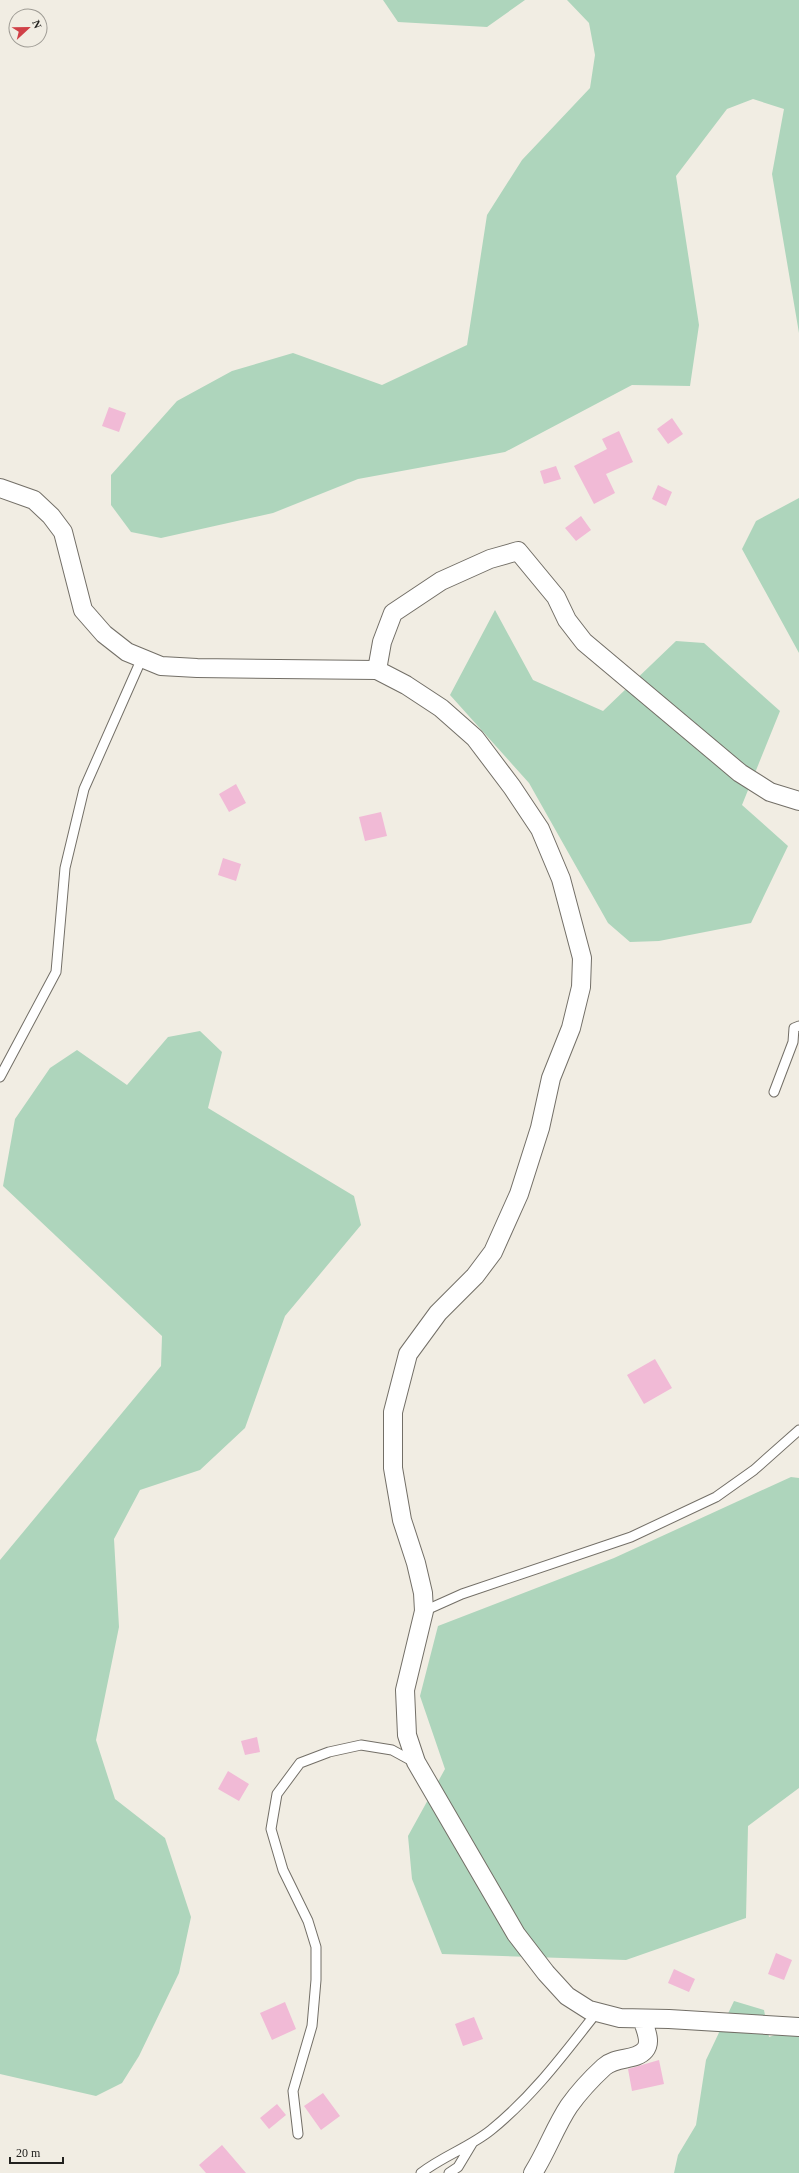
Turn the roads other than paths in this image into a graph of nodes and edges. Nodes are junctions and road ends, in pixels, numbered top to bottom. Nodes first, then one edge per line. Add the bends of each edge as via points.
1 (0, 488) edge
2 (142, 658) junction
3 (377, 670) junction
4 (799, 801) edge
5 (799, 1026) edge
6 (0, 1077) edge
7 (774, 1092) dead end
8 (799, 1430) edge
9 (424, 1611) junction
10 (416, 1762) junction
11 (597, 2012) junction
12 (642, 2018) junction
13 (799, 2027) edge
14 (298, 2134) dead end
15 (474, 2140) junction
16 (421, 2173) edge
17 (450, 2173) edge
18 (533, 2173) edge

1 - 2 street via 34,500 51,516 63,532 83,610 104,634 127,652
2 - 3 street via 161,666 197,668
2 - 6 lane via 84,789 65,868 56,972
3 - 4 street via 382,642 393,613 441,581 490,559 518,551 556,597 566,620 584,642 740,773 770,792
3 - 9 street via 441,708 475,738 512,787 540,830 562,879 582,958 581,987 571,1028 551,1078 540,1128 519,1194 493,1252 475,1276 438,1313 408,1354 393,1412 393,1468 402,1520 423,1592
5 - 7 lane via 794,1028 793,1042
8 - 9 lane via 754,1470 716,1497 631,1537 462,1594
9 - 10 street via 404,1690 407,1735
10 - 11 street via 516,1934 567,1996
10 - 14 lane via 392,1750 361,1745 329,1752 300,1763 277,1794 271,1829 283,1870 308,1921 316,1947 312,2026 293,2091
11 - 12 street via 620,2018
11 - 15 lane via 525,2100 490,2130
12 - 13 street
12 - 18 street via 649,2042 646,2049 640,2056 616,2059 591,2079 570,2105
15 - 16 lane
15 - 17 lane via 458,2167

